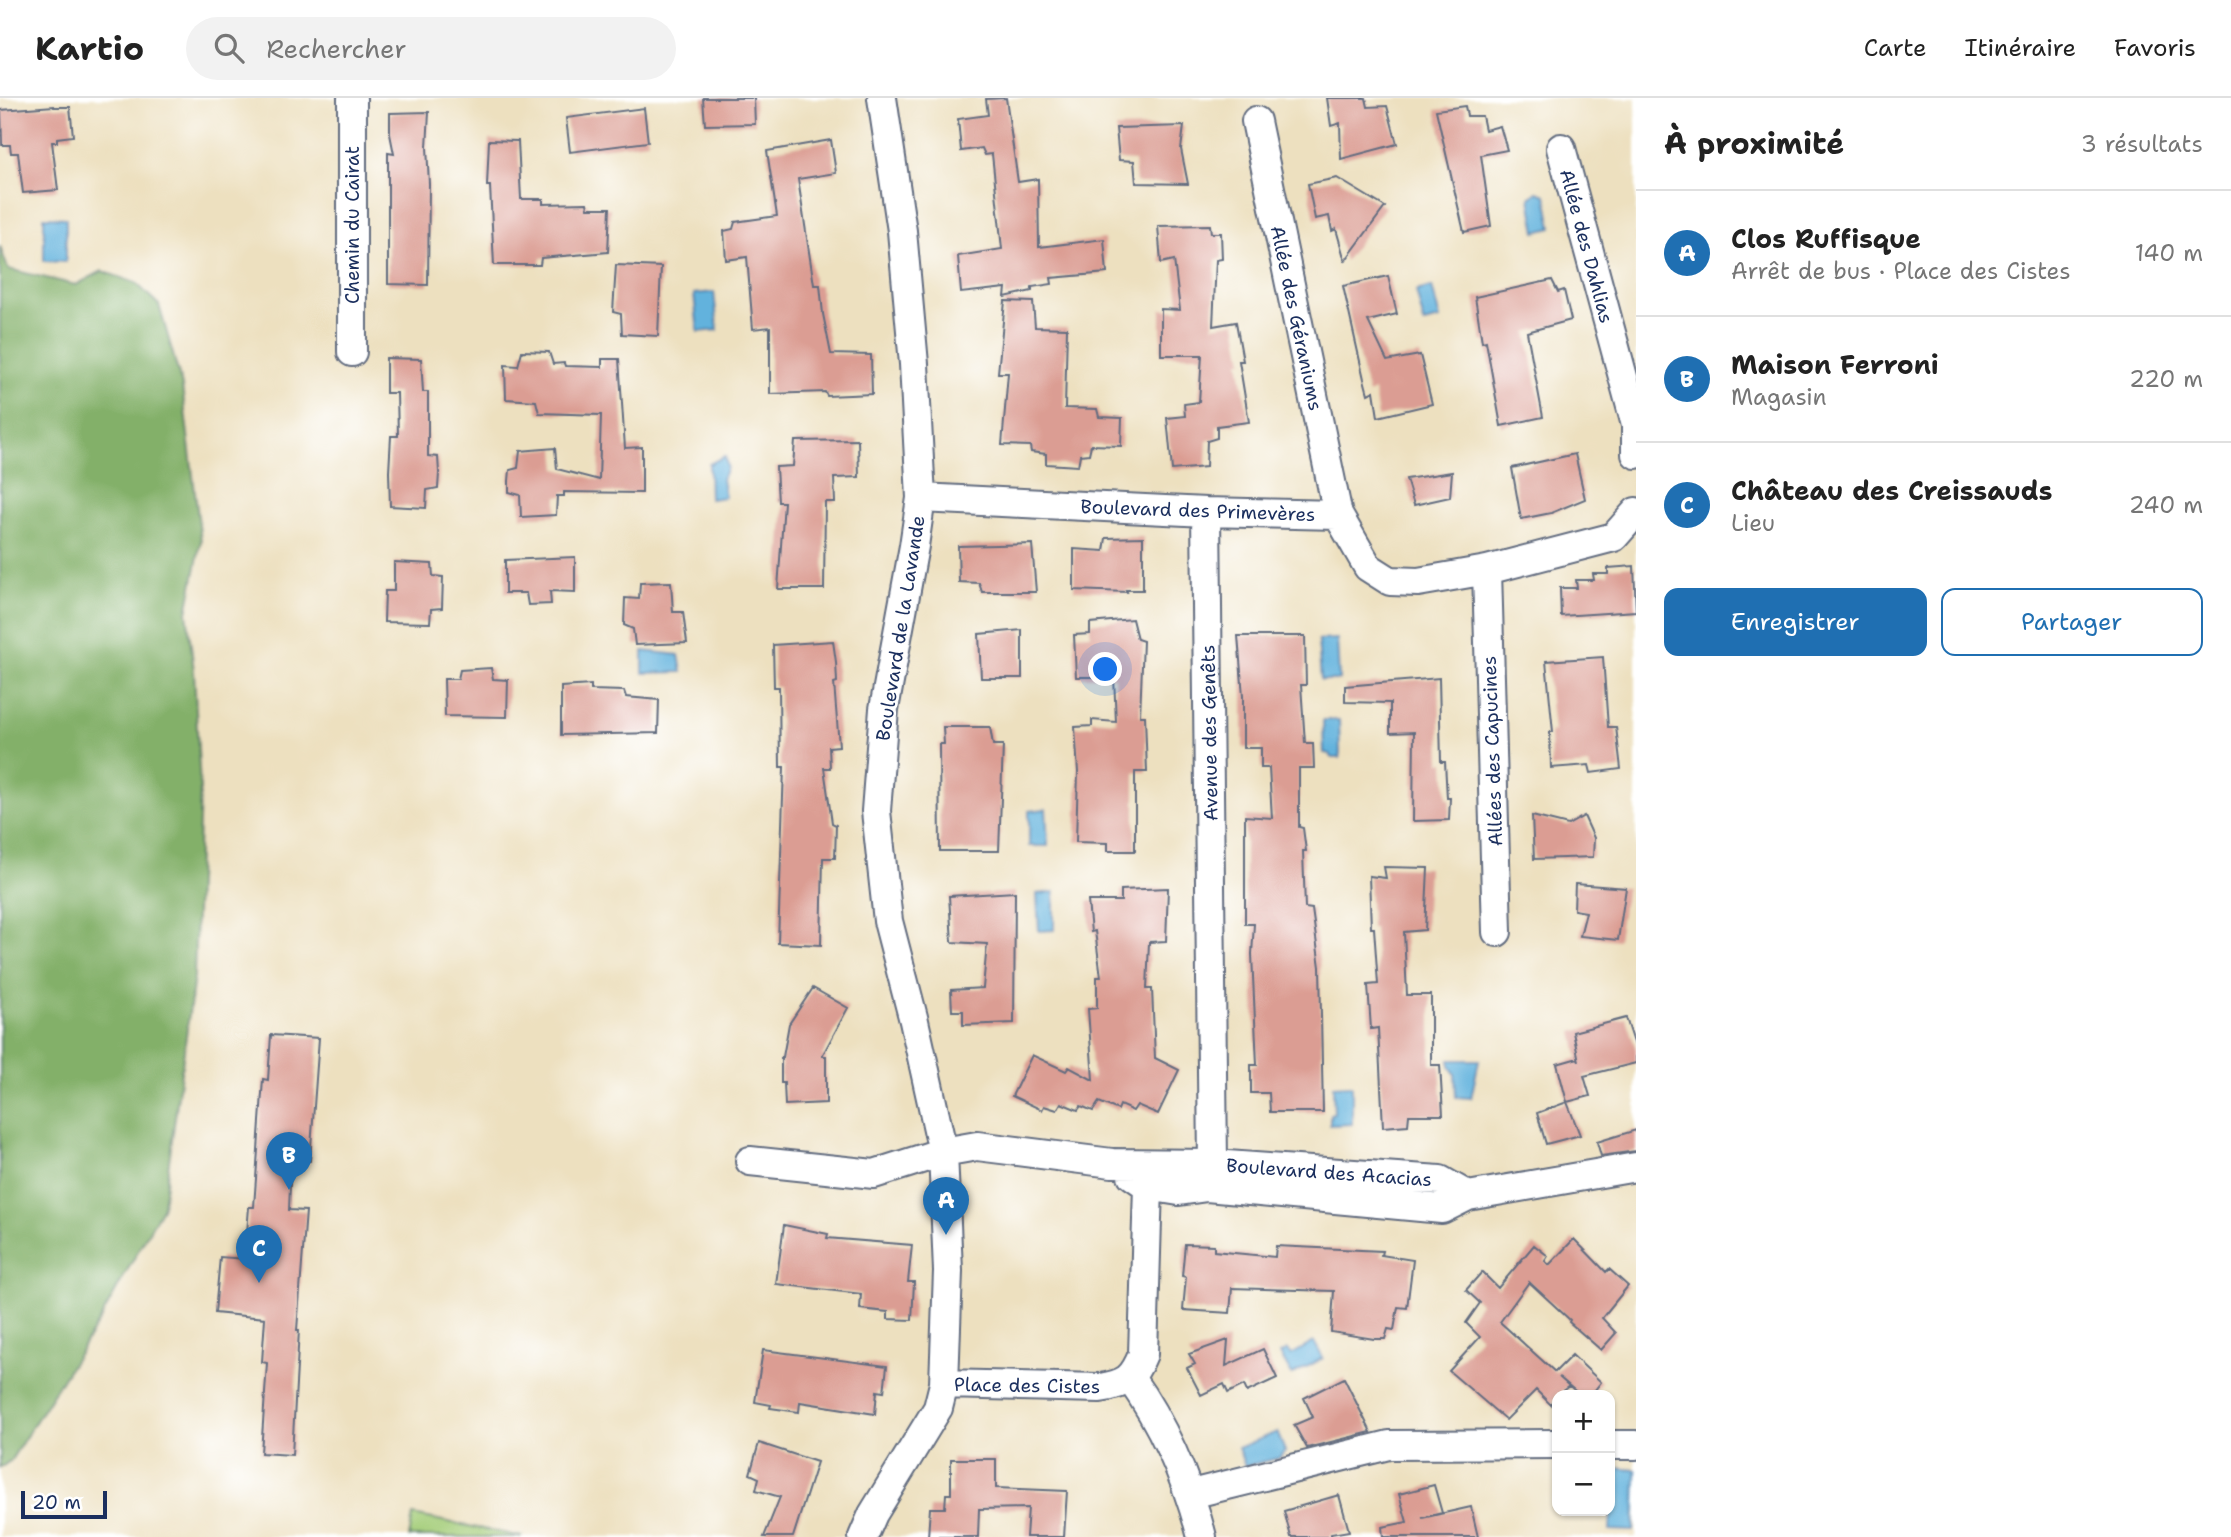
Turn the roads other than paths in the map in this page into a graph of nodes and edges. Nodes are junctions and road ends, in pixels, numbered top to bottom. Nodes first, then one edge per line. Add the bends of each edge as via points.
1 (352, 98) edge
2 (882, 98) edge
3 (1256, 121) dead end
4 (1561, 148) dead end
5 (352, 352) dead end
6 (1636, 424) edge
7 (1636, 454) edge
8 (921, 498) junction
9 (1206, 512) junction
10 (1636, 512) edge
11 (1338, 515) junction
12 (1487, 570) junction
13 (1497, 932) dead end
14 (943, 1152) junction
15 (750, 1161) dead end
16 (1112, 1163) junction
17 (1636, 1167) edge
18 (1210, 1175) junction
19 (1148, 1186) junction
20 (1130, 1378) junction
21 (944, 1384) junction
22 (1552, 1444) edge
23 (1615, 1445) edge
24 (1636, 1445) edge
25 (1191, 1494) junction
26 (863, 1537) edge
27 (1202, 1537) edge

1 - 5 street, Chemin du Cairat
2 - 8 street, Boulevard de la Lavande via 902,231
3 - 11 street, Allée des Géraniums
4 - 6 street, Allée des Dahlias
6 - 7 street, Allée des Dahlias
8 - 9 street, Boulevard des Primevères
8 - 14 street, Boulevard de la Lavande via 884,709 876,811 888,921
9 - 11 street, Boulevard des Primevères
9 - 18 street, Avenue des Genêts
10 - 12 street, Boulevard des Primevères via 1614,537
11 - 12 street, Boulevard des Primevères via 1368,567 1390,581 1418,582
12 - 13 street, Allées des Capucines
14 - 15 street, Boulevard des Acacias via 874,1174
14 - 16 street, Boulevard des Acacias via 977,1146
14 - 21 street, Place des Cistes via 948,1271
16 - 18 street, Boulevard des Acacias
16 - 19 street, Boulevard des Acacias
17 - 18 street, Boulevard des Acacias via 1468,1196 1442,1209
18 - 19 street, Boulevard des Acacias via 1179,1191
19 - 20 street via 1143,1354
20 - 21 street, Place des Cistes via 1100,1388
20 - 25 street via 1174,1450
21 - 26 street via 938,1408
22 - 25 street via 1389,1445
23 - 24 street
25 - 27 street

